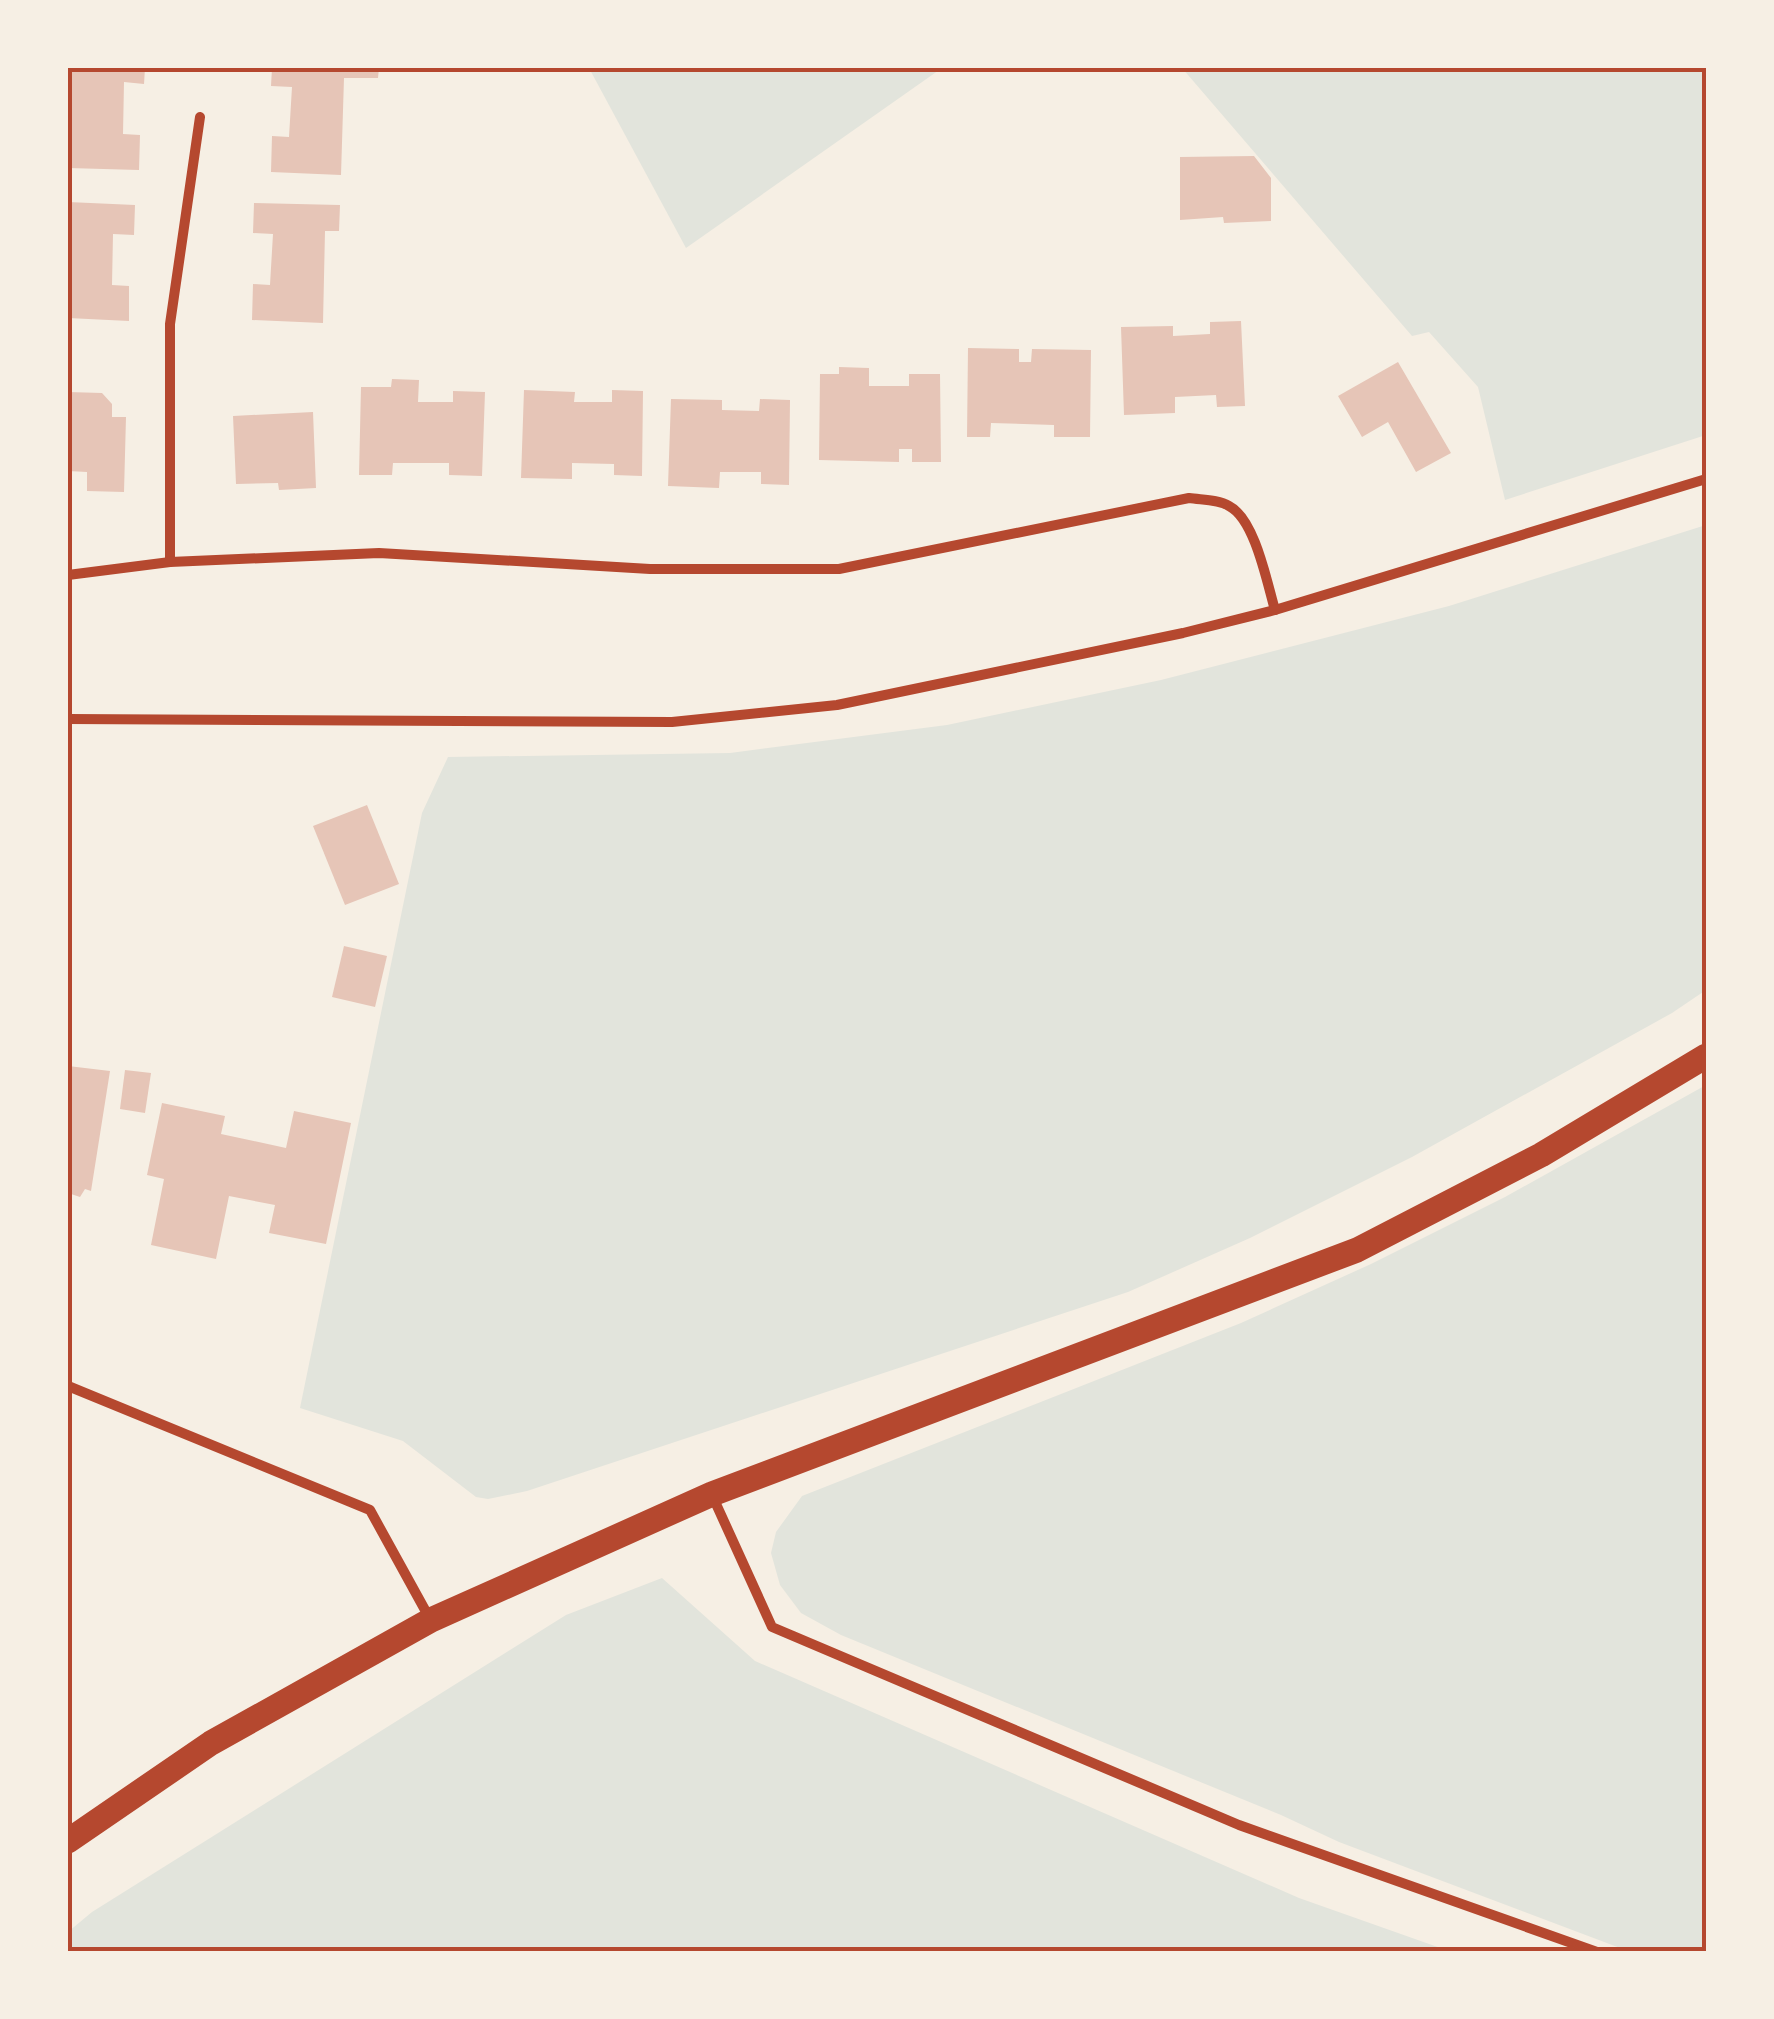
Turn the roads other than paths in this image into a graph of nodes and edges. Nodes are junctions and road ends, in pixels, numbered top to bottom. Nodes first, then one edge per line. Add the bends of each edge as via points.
1 (200, 118) dead end
2 (1706, 479) edge
3 (170, 562) junction
4 (68, 575) edge
5 (1274, 610) junction
6 (68, 719) edge
7 (1706, 1056) edge
8 (68, 1386) edge
9 (712, 1494) junction
10 (431, 1620) junction
11 (68, 1841) edge
12 (1597, 1952) edge

1 - 3 street via 170,324
2 - 5 street
3 - 4 street
3 - 5 street via 379,554 702,570 839,568 1189,498 1228,504 1239,513
5 - 6 street via 874,698 672,722
7 - 9 main road via 1541,1155 1358,1250
8 - 10 street via 370,1510
9 - 10 main road
9 - 12 street via 772,1627 1239,1824
10 - 11 main road via 211,1743

